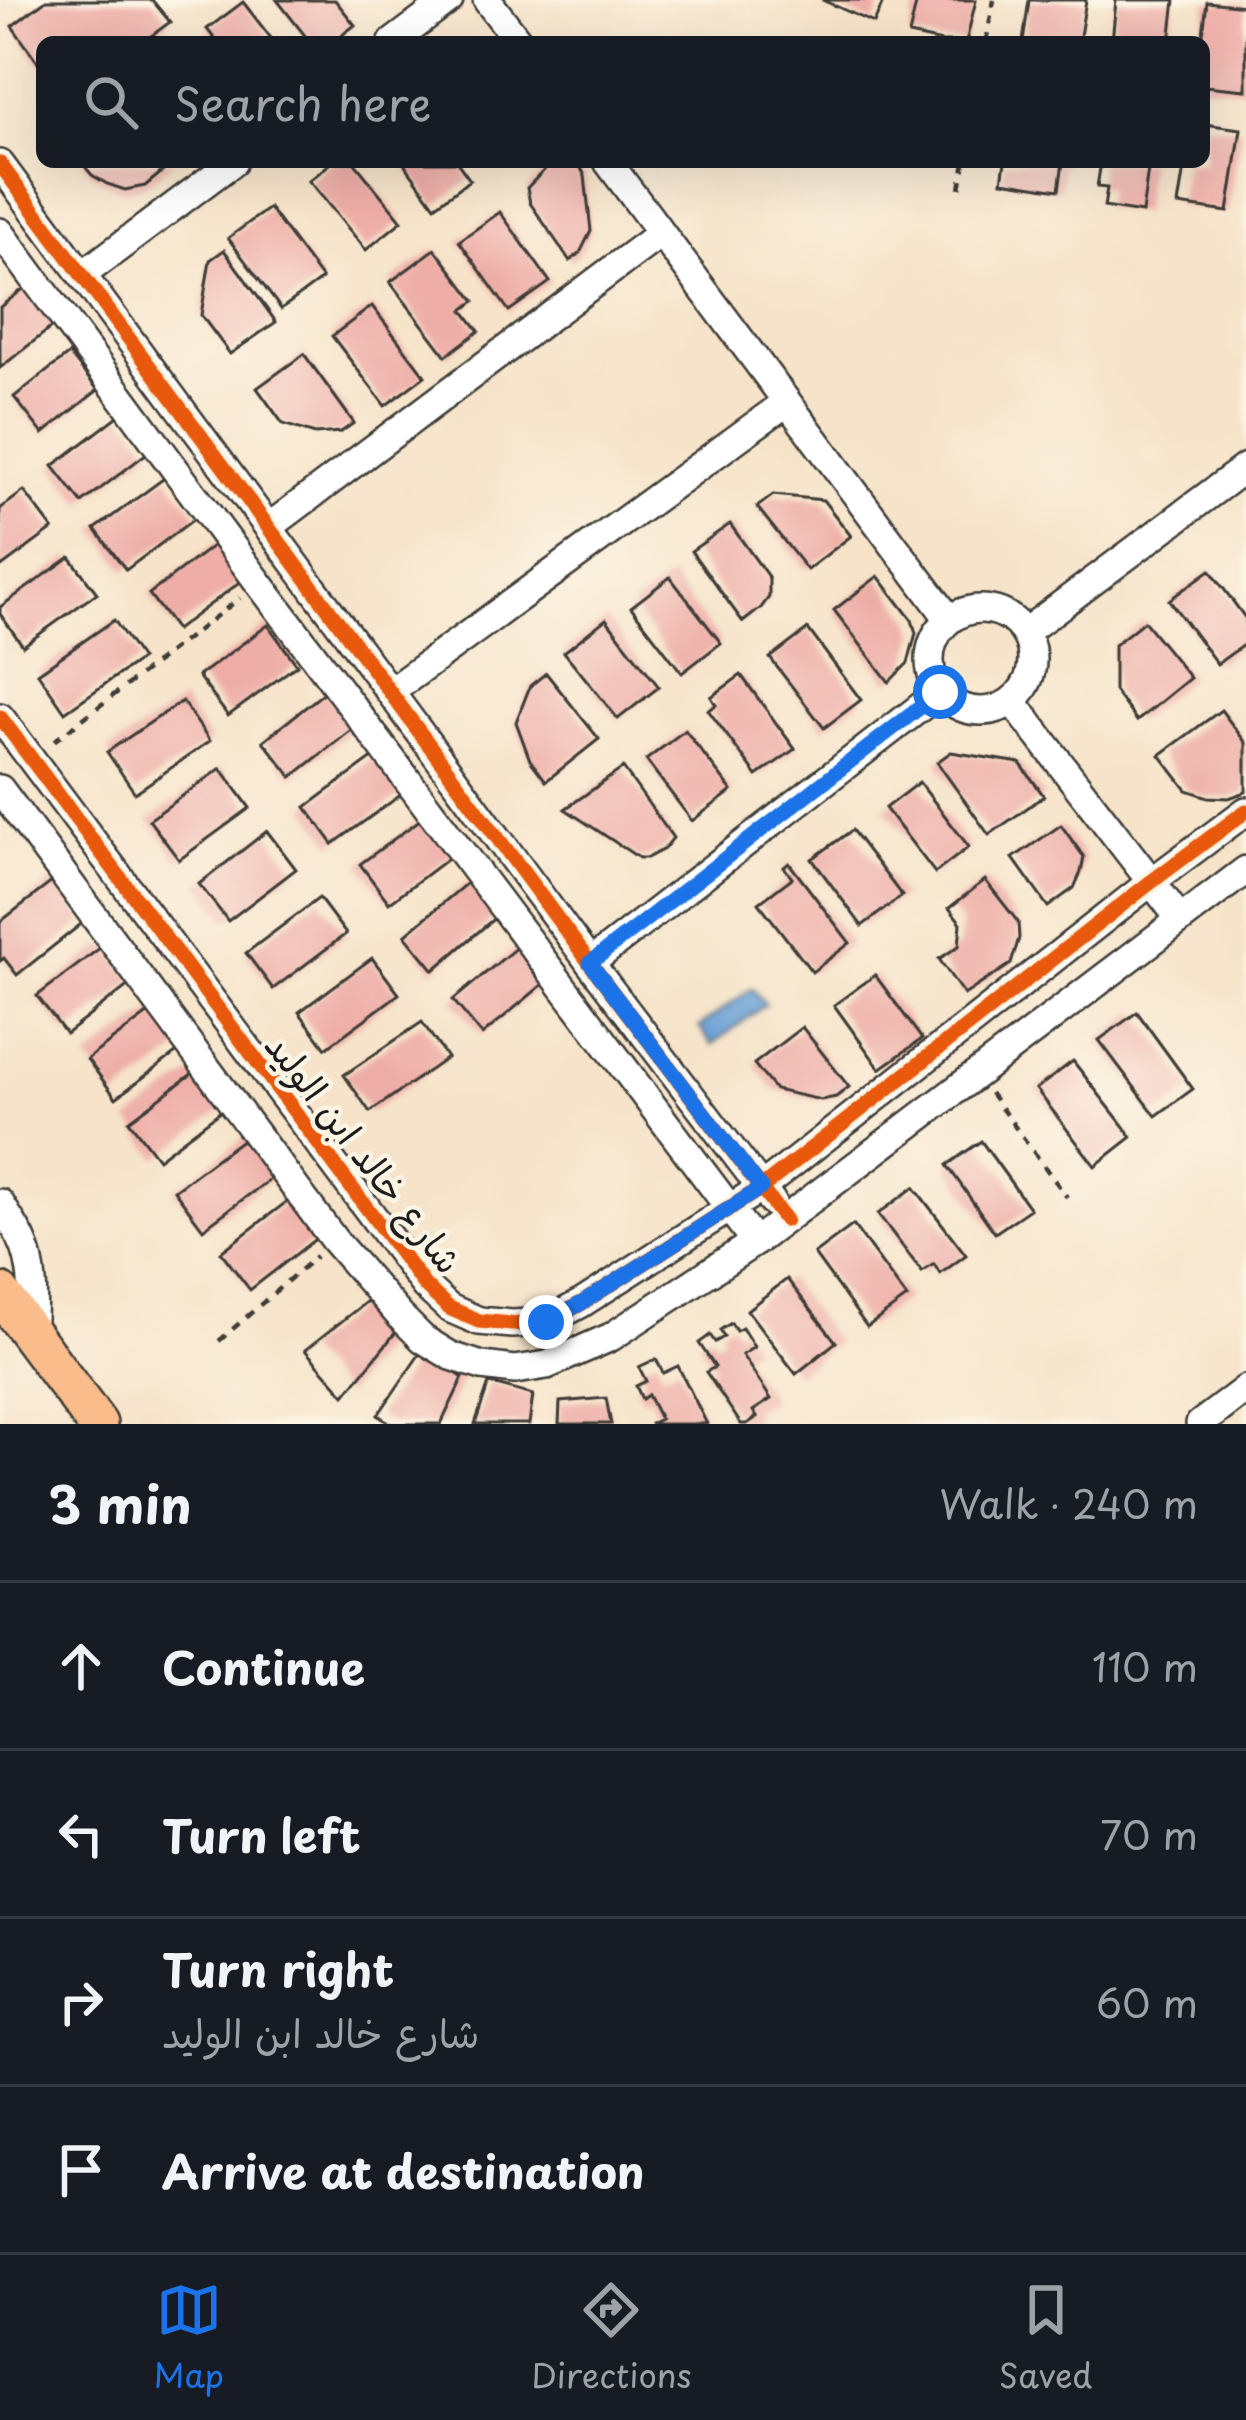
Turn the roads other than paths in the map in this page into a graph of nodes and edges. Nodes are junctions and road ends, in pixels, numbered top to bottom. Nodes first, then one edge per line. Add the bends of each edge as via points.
1 (449, 0) edge
2 (487, 0) edge
3 (401, 36) edge
4 (514, 36) edge
5 (0, 164) edge
6 (225, 168) edge
7 (612, 168) edge
8 (0, 232) edge
9 (661, 233) junction
10 (82, 275) junction
11 (788, 402) junction
12 (1246, 467) edge
13 (269, 527) junction
14 (949, 619) junction
15 (1025, 632) junction
16 (391, 692) junction
17 (940, 692) junction
18 (1012, 701) junction
19 (0, 717) edge
20 (48, 783) junction
21 (7, 799) edge
22 (1246, 811) edge
23 (1246, 870) edge
24 (1150, 882) junction
25 (1180, 920) junction
26 (590, 963) junction
27 (761, 1188) junction
28 (0, 1203) edge
29 (730, 1210) junction
30 (785, 1220) junction
31 (755, 1242) junction
32 (0, 1293) edge
33 (32, 1337) junction
34 (1246, 1389) edge
35 (97, 1424) edge
36 (1200, 1424) edge

1 - 3 street
2 - 4 street
5 - 10 street
6 - 10 street
7 - 9 street
8 - 29 street
9 - 11 street
9 - 13 street
10 - 13 street
11 - 14 street
11 - 16 street
12 - 15 street
13 - 16 street
14 - 15 street via 981,608
14 - 17 street via 929,662
15 - 18 street via 1030,677
16 - 26 street
17 - 18 street via 967,710
17 - 26 street
18 - 24 street
19 - 20 street, شارع خالد ابن الوليد
20 - 21 street
20 - 29 street, شارع خالد ابن الوليد via 449,1308 479,1321 546,1322
21 - 31 street, شارع خالد ابن الوليد via 334,1240 423,1339 451,1356 515,1370 547,1365 611,1337
22 - 24 street, شارع خالد ابن الوليد
23 - 25 street, شارع خالد ابن الوليد
24 - 25 street
24 - 27 street, شارع خالد ابن الوليد
25 - 30 street, شارع خالد ابن الوليد
26 - 27 street
27 - 29 street, شارع خالد ابن الوليد
27 - 30 street
28 - 33 street via 31,1271
29 - 31 street
30 - 31 street, شارع خالد ابن الوليد
32 - 33 highway
33 - 35 highway
34 - 36 street

